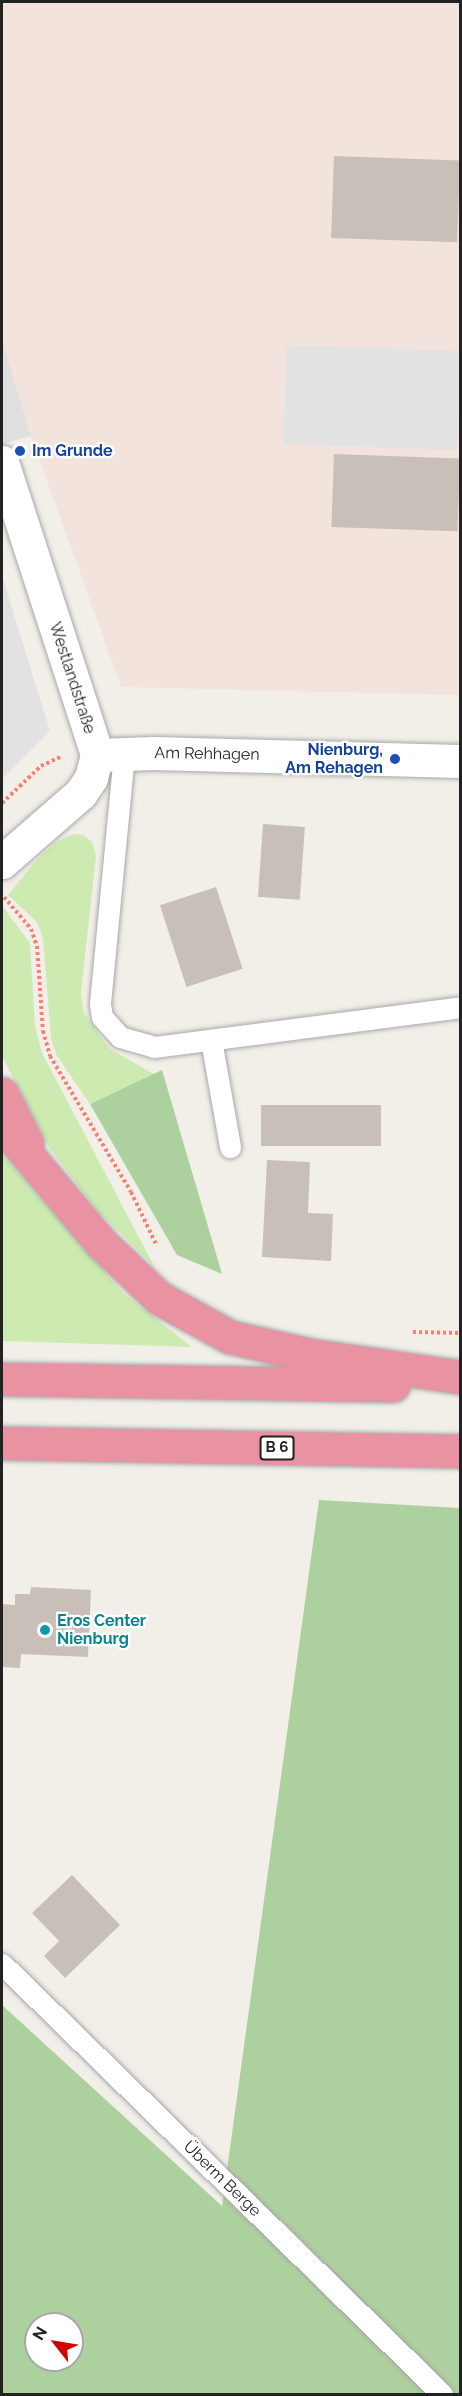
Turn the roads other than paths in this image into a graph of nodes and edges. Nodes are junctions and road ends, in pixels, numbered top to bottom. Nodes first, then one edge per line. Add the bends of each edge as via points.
1 (2, 462) edge
2 (111, 754) junction
3 (460, 761) edge
4 (2, 862) edge
5 (460, 1007) edge
6 (211, 1040) junction
7 (2, 1094) edge
8 (2, 1125) edge
9 (230, 1147) dead end
10 (40, 1169) junction
11 (460, 1377) edge
12 (2, 1380) edge
13 (460, 1386) edge
14 (2, 1443) edge
15 (94, 1445) junction
16 (460, 1451) edge
17 (2, 1454) edge
18 (2, 1964) edge
19 (442, 2394) edge

1 - 2 street, Westlandstraße
2 - 3 street, Am Rehhagen
2 - 4 street, Westlandstraße via 81,793
2 - 6 lane via 102,1017 120,1038 141,1046
5 - 6 lane
6 - 9 lane
7 - 10 highway
8 - 10 highway
10 - 11 highway via 101,1243 159,1298 230,1337 309,1355
12 - 13 highway
14 - 15 highway, B 6
15 - 16 highway, B 6
15 - 17 highway, B 6
18 - 19 lane, Überm Berge

